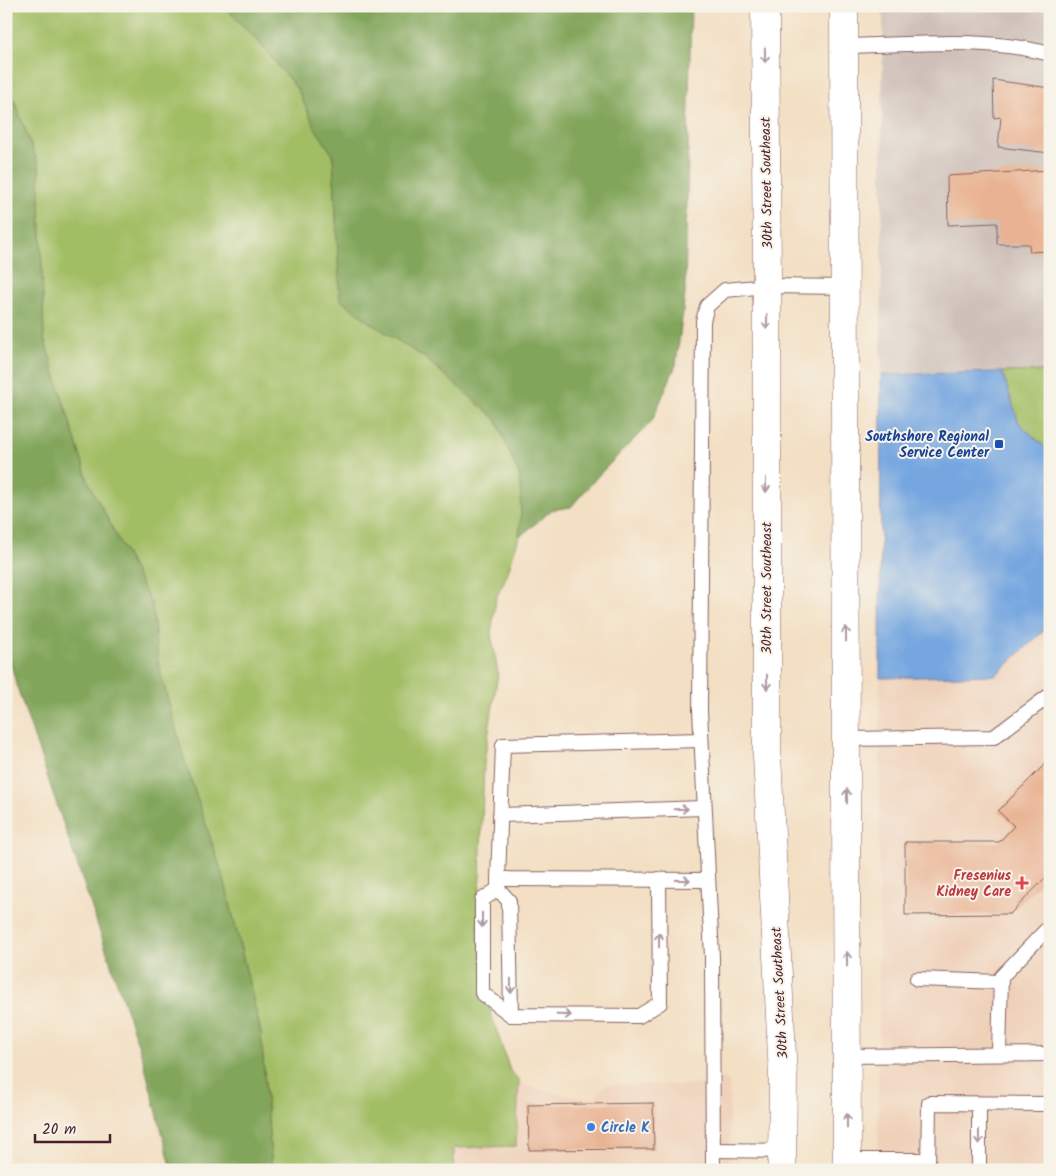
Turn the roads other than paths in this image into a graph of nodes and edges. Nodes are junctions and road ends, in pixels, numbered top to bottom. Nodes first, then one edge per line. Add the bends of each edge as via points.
1 (765, 6) edge
2 (844, 6) edge
3 (844, 46) junction
4 (1050, 54) edge
5 (768, 286) junction
6 (846, 287) junction
7 (1050, 695) edge
8 (846, 739) junction
9 (701, 740) junction
10 (703, 808) junction
11 (500, 815) junction
12 (659, 879) junction
13 (708, 880) junction
14 (498, 884) junction
15 (1050, 926) edge
16 (917, 979) dead end
17 (1000, 982) junction
18 (511, 1015) junction
19 (999, 1054) junction
20 (1050, 1054) edge
21 (847, 1056) junction
22 (979, 1104) junction
23 (1050, 1104) edge
24 (713, 1150) junction
25 (782, 1160) edge
26 (847, 1165) edge
27 (928, 1165) edge
28 (713, 1170) edge
29 (979, 1170) edge

1 -> 5 street, 30th Street Southeast
2 - 3 street
3 - 4 lane via 1022,46
3 - 6 street
5 - 6 lane
5 - 9 lane via 725,290 707,306 702,321
5 -> 25 street, 30th Street Southeast via 767,754 783,1076
8 -> 6 street
7 - 8 lane via 994,737
21 -> 8 street
9 - 10 lane
9 - 11 lane via 503,746
11 -> 10 lane
10 - 13 lane
11 - 14 lane
12 -> 13 lane
12 - 14 lane
18 -> 12 lane via 639,1016 660,1003
13 - 24 lane via 712,957
14 -> 18 lane via 509,901
14 -> 18 lane via 482,900 482,993
15 - 17 lane via 1001,977
16 - 17 lane
17 - 19 lane
19 - 20 lane
19 - 21 lane
26 -> 21 street
22 - 23 lane
22 - 27 lane via 929,1103
22 -> 29 lane
24 - 25 lane
24 - 28 lane
26 - 27 lane

